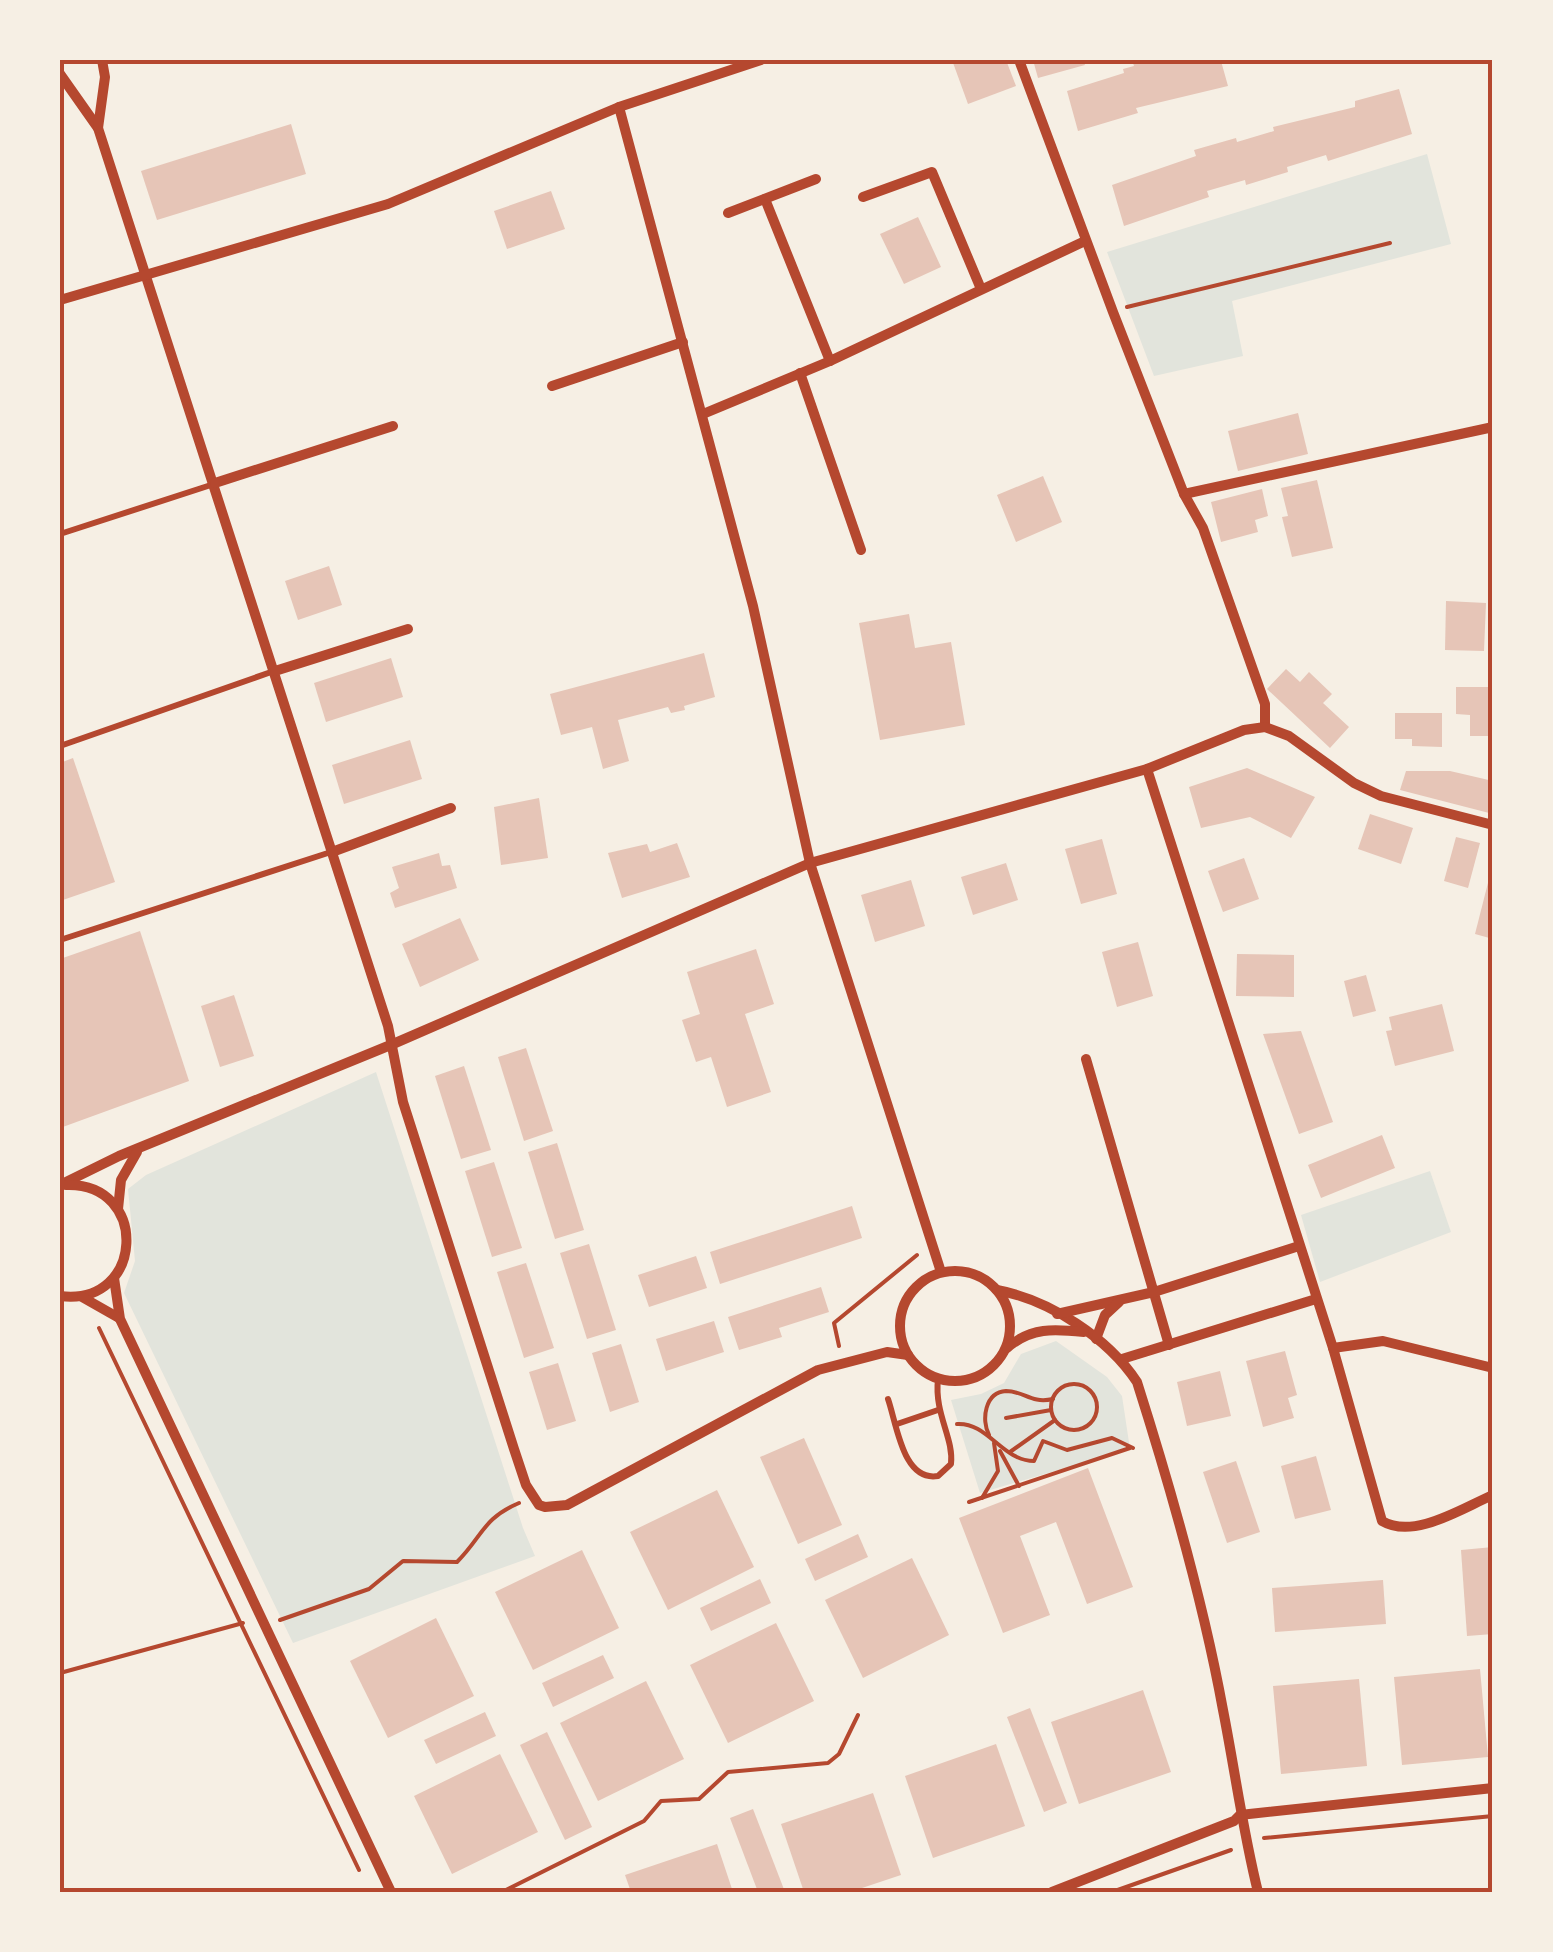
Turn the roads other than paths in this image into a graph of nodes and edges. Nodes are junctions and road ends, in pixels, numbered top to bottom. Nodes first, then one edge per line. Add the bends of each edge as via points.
1 (102, 60) edge
2 (761, 60) edge
3 (1019, 60) edge
4 (60, 74) edge
5 (620, 106) junction
6 (98, 128) junction
7 (816, 179) dead end
8 (863, 197) dead end
9 (765, 199) junction
10 (728, 213) dead end
11 (1085, 242) junction
12 (146, 274) junction
13 (982, 289) junction
14 (60, 300) edge
15 (683, 342) junction
16 (830, 361) junction
17 (800, 373) junction
18 (552, 386) dead end
19 (702, 414) junction
20 (393, 426) dead end
21 (1493, 427) edge
22 (215, 483) junction
23 (1184, 494) junction
24 (60, 534) edge
25 (860, 550) dead end
26 (408, 629) dead end
27 (275, 671) junction
28 (1265, 727) junction
29 (60, 746) edge
30 (1147, 769) junction
31 (451, 808) dead end
32 (1493, 824) edge
33 (332, 852) junction
34 (810, 863) junction
35 (60, 940) edge
36 (392, 1044) junction
37 (1086, 1059) dead end
38 (137, 1151) junction
39 (60, 1186) edge
40 (118, 1209) junction
41 (1298, 1246) junction
42 (941, 1272) junction
43 (114, 1278) junction
44 (997, 1290) junction
45 (1154, 1292) junction
46 (60, 1296) edge
47 (82, 1296) junction
48 (1316, 1299) junction
49 (1120, 1302) junction
50 (1057, 1314) junction
51 (120, 1319) junction
52 (1090, 1336) junction
53 (1170, 1345) junction
54 (1333, 1348) junction
55 (1004, 1350) junction
56 (908, 1354) junction
57 (1122, 1360) junction
58 (1493, 1368) edge
59 (938, 1378) junction
60 (888, 1399) dead end
61 (938, 1410) junction
62 (896, 1424) junction
63 (1493, 1496) edge
64 (1493, 1788) edge
65 (1240, 1815) junction
66 (392, 1892) edge
67 (1052, 1892) edge
68 (1258, 1892) edge

1 - 6 street
2 - 5 street
3 - 11 street
4 - 6 street
5 - 12 street via 388,204
5 - 15 street
6 - 12 street
7 - 9 street
8 - 13 street via 932,172
9 - 10 street
9 - 16 street
11 - 13 street
11 - 23 street
12 - 14 street
12 - 22 street
13 - 16 street
15 - 18 street
15 - 19 street
16 - 17 street
17 - 19 street
17 - 25 street
19 - 34 street
20 - 22 street
21 - 23 street
22 - 24 lane
22 - 27 street
23 - 28 street via 1265,704
26 - 27 street
27 - 29 lane
27 - 33 street
28 - 30 street
28 - 32 street via 1381,796
30 - 34 street
30 - 41 street
31 - 33 street
33 - 35 lane
33 - 36 street
34 - 36 street
34 - 42 street
36 - 38 street
36 - 56 street via 403,1102 514,1449 533,1497 544,1507 567,1505 818,1370 887,1352
37 - 45 street
38 - 39 street
38 - 40 street via 120,1180
39 - 40 street via 88,1187
40 - 43 street via 128,1244
41 - 45 street
41 - 48 street
42 - 44 street via 978,1275
42 - 56 street via 918,1284 904,1305 900,1330
43 - 47 street
43 - 51 street
44 - 50 street
44 - 55 street via 1010,1325
45 - 49 street
45 - 53 street
46 - 47 street
47 - 51 street
48 - 53 street
48 - 54 street
49 - 50 street
49 - 52 street
50 - 52 street
51 - 66 street
52 - 55 street via 1037,1330
52 - 57 street
53 - 57 street
54 - 58 street via 1383,1341
54 - 63 street via 1382,1521 1393,1528 1418,1526
55 - 59 street via 977,1377
56 - 59 street
57 - 65 street via 1137,1382 1156,1440 1219,1692
59 - 61 lane
60 - 62 lane
61 - 62 lane
61 - 62 lane via 952,1456 938,1476 929,1478 910,1465
64 - 65 street
65 - 67 street
65 - 68 street

